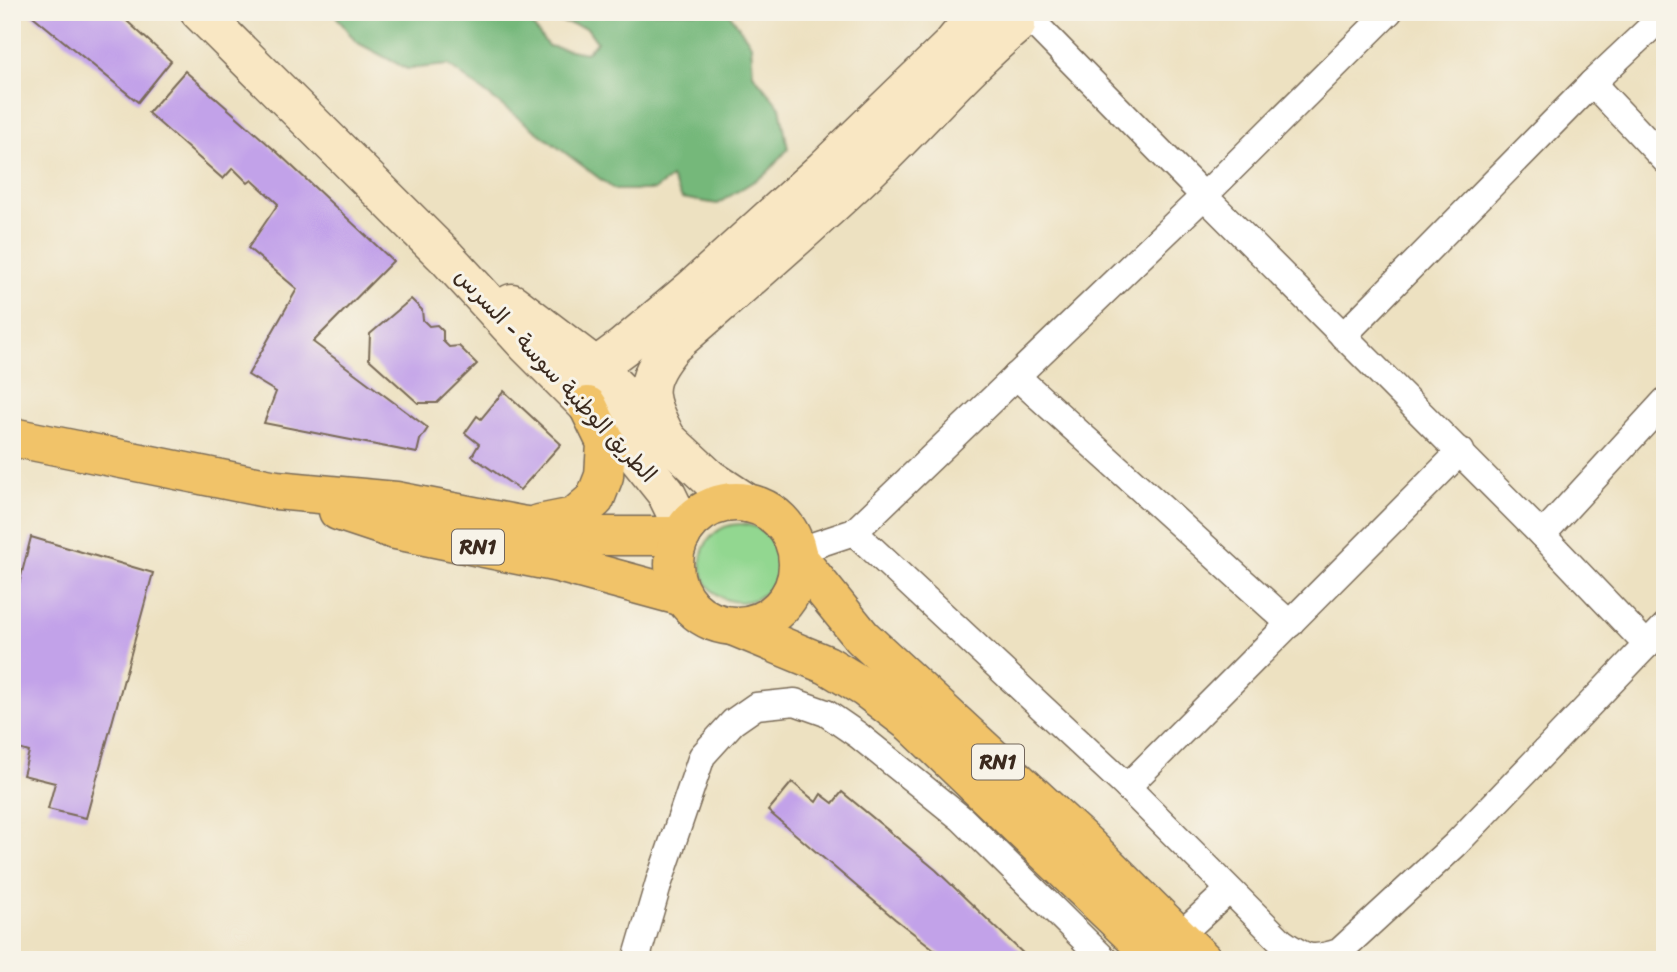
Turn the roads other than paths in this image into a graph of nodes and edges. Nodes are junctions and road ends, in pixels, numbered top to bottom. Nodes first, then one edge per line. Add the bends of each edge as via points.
1 (200, 12) edge
2 (979, 12) edge
3 (1389, 12) edge
4 (1665, 15) edge
5 (1016, 17) edge
6 (1592, 83) junction
7 (1665, 160) edge
8 (1204, 196) junction
9 (447, 258) junction
10 (1343, 336) junction
11 (596, 367) junction
12 (1016, 376) junction
13 (1665, 401) edge
14 (588, 406) junction
15 (12, 437) edge
16 (667, 439) junction
17 (1461, 452) junction
18 (276, 489) junction
19 (747, 503) junction
20 (520, 525) junction
21 (855, 532) junction
22 (682, 533) junction
23 (1542, 535) junction
24 (798, 555) junction
25 (683, 597) junction
26 (1290, 624) junction
27 (735, 627) junction
28 (1656, 636) edge
29 (1127, 787) junction
30 (973, 806) junction
31 (1229, 890) junction
32 (1180, 952) edge
33 (636, 960) edge
34 (1105, 960) edge

1 - 9 main road, الطريق الوطنية سوسة - السرس
2 - 11 main road via 950,47 824,169 693,288
3 - 8 street
4 - 6 street
5 - 8 street
5 - 16 main road via 891,148 657,364 649,384 651,407
6 - 7 street
6 - 10 street
8 - 10 street
8 - 12 street
9 - 11 main road, الطريق الوطنية سوسة - السرس
9 - 14 main road, الطريق الوطنية سوسة - السرس
10 - 17 street
11 - 14 main road via 584,392
11 - 16 main road, الطريق الوطنية سوسة - السرس
12 - 21 street
12 - 26 street
13 - 23 street
14 - 20 main road via 606,443 604,476 595,499 573,517
14 - 22 main road, الطريق الوطنية سوسة - السرس via 666,494
15 - 18 main road, RN1
16 - 19 main road, الطريق الوطنية سوسة - السرس via 709,478
17 - 23 street
17 - 26 street
18 - 20 main road, RN1 via 396,501
18 - 25 main road, RN1 via 395,530 558,563
19 - 22 main road via 711,507
19 - 24 main road, RN1 via 779,519 791,534
20 - 22 main road, RN1 via 599,536
21 - 24 street
21 - 29 street
22 - 25 main road via 674,556 675,577
23 - 28 street
24 - 27 main road via 797,579 775,614 756,624
24 - 32 main road, RN1 via 862,637 1086,844
25 - 27 main road, RN1 via 696,613
26 - 29 street
27 - 30 main road, RN1 via 827,665 865,688 912,724
28 - 31 street via 1455,845 1339,952 1304,957
29 - 31 street
30 - 32 main road, RN1
30 - 33 street via 826,713 795,702 756,706 733,722 702,756
30 - 34 street
31 - 32 street

